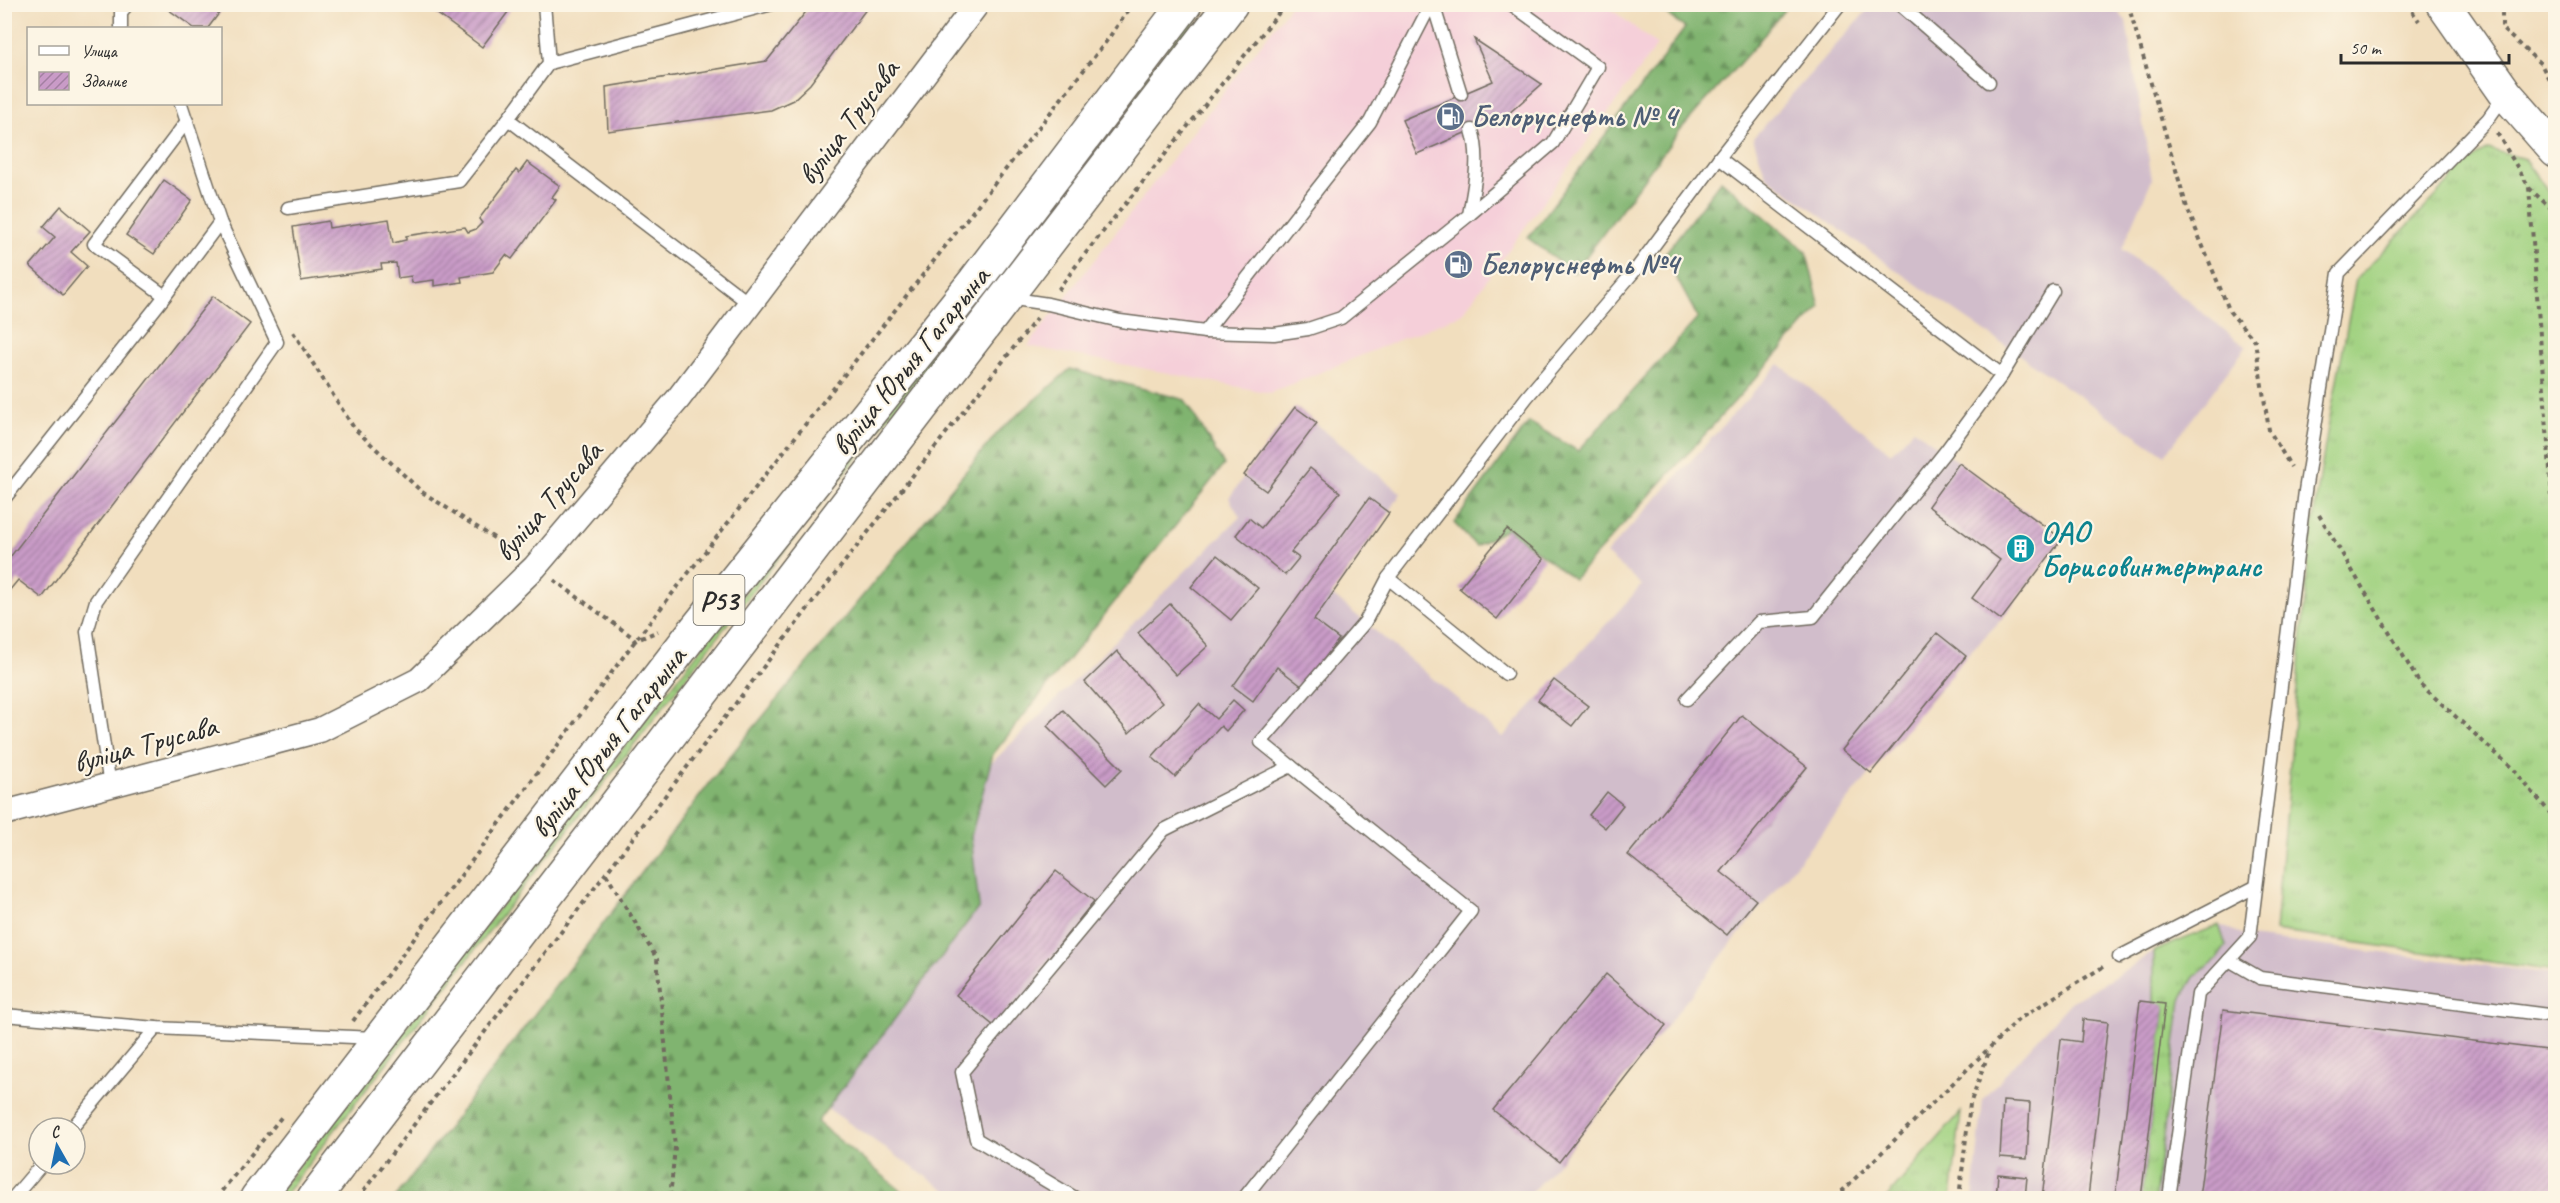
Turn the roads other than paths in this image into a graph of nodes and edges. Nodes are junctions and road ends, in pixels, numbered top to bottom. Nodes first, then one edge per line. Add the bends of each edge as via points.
1 (128, 4) edge
2 (544, 4) edge
3 (772, 4) edge
4 (977, 4) edge
5 (1185, 4) edge
6 (1231, 4) edge
7 (1432, 4) edge
8 (1511, 4) edge
9 (1839, 4) edge
10 (1899, 4) edge
11 (2434, 17) edge
12 (121, 27) edge
13 (549, 63) junction
14 (1989, 82) dead end
15 (1461, 94) dead end
16 (182, 105) edge
17 (2497, 107) junction
18 (508, 119) junction
19 (187, 121) junction
20 (1472, 130) dead end
21 (2556, 151) edge
22 (1719, 158) junction
23 (288, 208) dead end
24 (1469, 215) junction
25 (220, 222) junction
26 (2053, 291) dead end
27 (165, 296) junction
28 (1004, 298) junction
29 (750, 304) junction
30 (1205, 332) junction
31 (2002, 375) junction
32 (4, 498) edge
33 (1388, 578) junction
34 (1506, 674) dead end
35 (1687, 699) dead end
36 (1291, 766) junction
37 (110, 786) junction
38 (4, 813) edge
39 (2256, 887) junction
40 (2119, 957) road end
41 (2229, 960) junction
42 (4, 1015) edge
43 (2556, 1016) edge
44 (156, 1028) junction
45 (366, 1030) junction
46 (82, 1116) edge
47 (32, 1176) edge
48 (13, 1198) edge
49 (256, 1198) edge
50 (314, 1198) edge
51 (1075, 1198) edge
52 (1244, 1198) edge
53 (2169, 1198) edge

1 - 12 lane via 121,12
2 - 13 lane
3 - 13 lane
4 - 29 street, вуліца Трусава
5 - 45 main road, вуліца Юрыя Гагарына / Р53 via 975,281 689,638
6 - 28 main road, вуліца Юрыя Гагарына / Р53
7 - 15 lane
7 - 30 lane via 1370,122
8 - 24 lane via 1598,67 1553,143
9 - 22 lane
10 - 14 lane
11 - 17 main road
13 - 18 lane
16 - 19 lane
17 - 21 main road
17 - 39 lane via 2339,273 2305,491
18 - 23 lane via 459,181
18 - 29 lane
19 - 25 lane
19 - 27 lane via 94,244
20 - 24 lane via 1477,145 1476,180
22 - 31 lane
22 - 33 lane
24 - 30 lane via 1341,318 1308,329 1274,334
25 - 27 lane
25 - 37 lane via 277,342 96,601 87,632
26 - 31 lane
27 - 32 lane
28 - 30 lane via 1120,321
28 - 50 main road, вуліца Юрыя Гагарына / Р53
29 - 37 street, вуліца Трусава via 678,399 536,567 419,680 320,730
31 - 35 lane via 1813,617 1759,622
33 - 34 lane
33 - 36 lane via 1365,622 1261,742
36 - 51 lane via 1164,830 962,1072 976,1139
36 - 52 lane via 1471,911
37 - 38 street, вуліца Трусава
39 - 40 lane
39 - 41 lane via 2250,937
41 - 43 lane via 2260,978
41 - 53 lane via 2198,993
42 - 44 lane
44 - 45 lane
44 - 46 lane
45 - 49 main road, вуліца Юрыя Гагарына / Р53
47 - 48 lane

